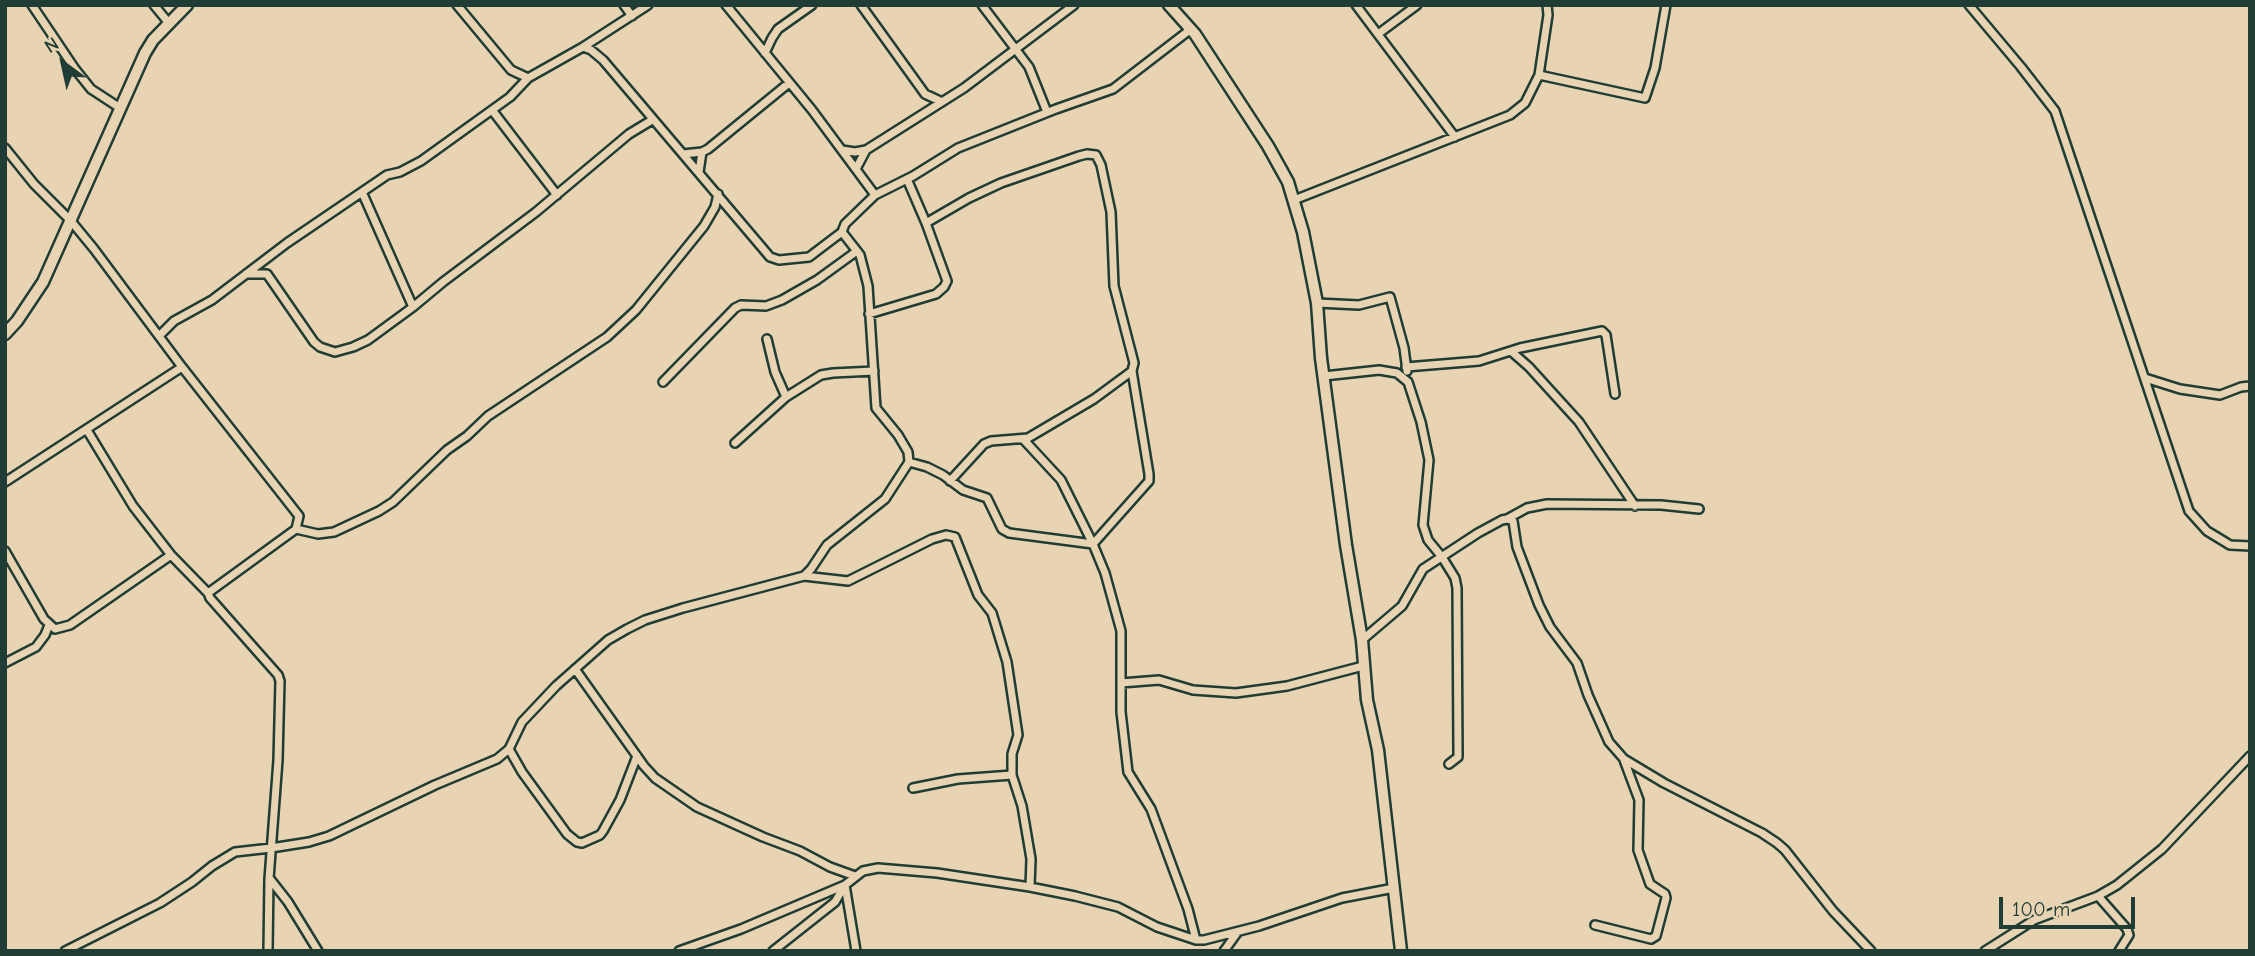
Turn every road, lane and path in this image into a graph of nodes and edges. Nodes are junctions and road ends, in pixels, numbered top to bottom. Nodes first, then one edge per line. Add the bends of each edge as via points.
1 (32, 5) edge
2 (154, 5) edge
3 (187, 5) edge
4 (457, 5) edge
5 (624, 5) edge
6 (648, 5) edge
7 (726, 5) edge
8 (811, 5) edge
9 (861, 5) edge
10 (982, 5) edge
11 (1074, 5) edge
12 (1169, 5) edge
13 (1356, 5) edge
14 (1417, 5) edge
15 (1547, 5) edge
16 (1666, 5) edge
17 (1969, 5) edge
18 (632, 16) junction
19 (169, 22) junction
20 (1191, 29) junction
21 (1378, 34) junction
22 (583, 47) junction
23 (1017, 49) junction
24 (765, 52) junction
25 (1539, 75) junction
26 (528, 78) junction
27 (789, 83) junction
28 (942, 102) junction
29 (120, 108) junction
30 (492, 110) junction
31 (1047, 112) junction
32 (652, 120) junction
33 (1455, 137) junction
34 (5, 148) edge
35 (842, 150) junction
36 (866, 150) junction
37 (702, 152) junction
38 (683, 154) junction
39 (856, 169) junction
40 (699, 172) junction
41 (907, 179) junction
42 (362, 192) junction
43 (718, 194) junction
44 (557, 195) junction
45 (875, 195) junction
46 (1294, 200) junction
47 (71, 221) junction
48 (926, 223) junction
49 (842, 232) junction
50 (857, 251) junction
51 (246, 274) junction
52 (1317, 303) junction
53 (413, 307) junction
54 (869, 314) junction
55 (5, 334) edge
56 (160, 335) junction
57 (768, 339) dead end
58 (1512, 352) junction
59 (182, 367) junction
60 (1406, 367) junction
61 (874, 371) junction
62 (1132, 371) junction
63 (1324, 376) junction
64 (2145, 378) junction
65 (663, 382) dead end
66 (1408, 382) junction
67 (2250, 386) edge
68 (1615, 394) dead end
69 (786, 397) junction
70 (87, 430) junction
71 (1024, 440) junction
72 (735, 443) dead end
73 (909, 462) junction
74 (950, 481) junction
75 (5, 482) edge
76 (1635, 506) junction
77 (1699, 509) dead end
78 (1507, 519) junction
79 (296, 529) junction
80 (1093, 544) junction
81 (2250, 546) edge
82 (5, 551) edge
83 (171, 555) junction
84 (1442, 557) junction
85 (804, 576) junction
86 (208, 593) junction
87 (49, 625) junction
88 (1362, 640) junction
89 (5, 663) edge
90 (1363, 666) junction
91 (575, 669) junction
92 (1121, 683) junction
93 (509, 749) junction
94 (637, 755) junction
95 (2250, 756) edge
96 (1624, 759) junction
97 (1449, 764) dead end
98 (1012, 775) junction
99 (913, 788) dead end
100 (271, 848) junction
101 (855, 876) junction
102 (269, 879) junction
103 (845, 885) junction
104 (1030, 887) junction
105 (1394, 888) junction
106 (2098, 896) junction
107 (1595, 925) dead end
108 (1238, 932) junction
109 (1196, 940) junction
110 (65, 951) edge
111 (268, 951) edge
112 (318, 951) edge
113 (679, 951) edge
114 (773, 951) edge
115 (856, 951) edge
116 (1224, 951) edge
117 (1401, 951) edge
118 (1871, 951) edge
119 (1985, 951) edge
120 (2119, 951) edge

1 - 29 street via 92,89
2 - 19 street
3 - 19 main road
4 - 26 street via 512,70
5 - 18 street
6 - 18 street
7 - 24 street
8 - 24 street via 778,29
9 - 28 street via 925,94
10 - 23 street
11 - 23 street
12 - 20 main road
13 - 21 street
14 - 21 street
15 - 25 street
16 - 25 street via 1645,98
17 - 64 street via 2054,111
18 - 22 street
19 - 29 main road via 145,53
20 - 31 street via 1113,89
20 - 46 main road via 1268,146
21 - 33 street
22 - 26 street
22 - 32 street via 603,60
23 - 28 street
23 - 31 street
24 - 27 street
25 - 33 street via 1525,103 1510,115
26 - 30 street
27 - 35 street
27 - 37 street
28 - 36 street
29 - 47 main road
30 - 42 street via 421,161
30 - 44 street
31 - 41 street via 958,148
32 - 38 street
32 - 44 street
33 - 46 street
34 - 47 street
35 - 36 street
35 - 39 street
36 - 39 street
37 - 38 street
37 - 40 street
38 - 40 street
39 - 45 street
40 - 43 street
41 - 45 street
41 - 48 street
42 - 51 street
42 - 53 street
43 - 49 street via 770,257 779,260 809,257
43 - 79 street via 704,226 636,310 607,337 484,418 379,511 334,532
44 - 53 street
45 - 49 street via 852,215
46 - 52 main road
47 - 55 main road via 43,282
47 - 56 street
48 - 54 street via 947,281 944,287 936,294
48 - 62 street via 1001,183 1079,156 1096,155 1109,201 1114,286 1135,363
49 - 50 street
50 - 54 street via 868,286
50 - 65 street via 782,300 734,308
51 - 53 street via 267,274 314,342 335,352 368,340
51 - 56 street
52 - 60 street via 1359,305 1390,297
52 - 63 main road
54 - 61 street
56 - 59 street
57 - 69 street
58 - 60 street
58 - 68 street via 1602,331
58 - 76 street via 1578,422
59 - 70 street
59 - 79 street via 297,511
60 - 66 street
61 - 69 street via 821,376
61 - 73 street via 876,408 898,435
62 - 71 street
62 - 80 street via 1149,481
63 - 66 street via 1386,371
63 - 88 main road
64 - 67 street via 2220,395
64 - 81 street via 2189,511 2207,531 2230,545
66 - 84 street via 1428,450 1423,524 1428,540
69 - 72 street
70 - 75 street
70 - 83 street via 120,486
71 - 74 street via 984,444
71 - 80 street via 1058,476
73 - 74 street
73 - 85 street via 885,499 827,545
74 - 80 street via 987,498 1002,529 1009,533
76 - 77 street
76 - 78 street via 1547,503
78 - 84 street
78 - 96 street via 1513,521 1517,547 1539,605 1574,659 1601,728
79 - 86 street
80 - 92 street via 1121,631
82 - 87 street
83 - 86 street
83 - 87 street via 70,625 55,629
84 - 88 street via 1423,569 1402,606
84 - 97 street via 1457,588 1458,757
85 - 91 street via 645,621 608,640
85 - 98 street via 848,580 932,539 955,537 978,595 992,614 1007,662 1018,735
86 - 100 street via 280,681
87 - 89 street via 36,647
88 - 90 main road
90 - 92 street via 1287,686 1236,693 1193,690 1159,681
90 - 105 main road
91 - 93 street via 525,718
91 - 94 street
92 - 109 street via 1128,772 1151,809
93 - 94 street via 570,838 582,843 603,831
93 - 100 street via 492,762 329,836
94 - 101 street via 648,772 696,807
95 - 106 street via 2162,849
96 - 107 street via 1639,800 1638,850 1650,884 1667,898 1654,938
96 - 118 street via 1777,843
98 - 99 street
98 - 104 street via 1031,859
100 - 102 street
100 - 110 street via 235,852 160,903
101 - 103 street
101 - 104 street via 878,868
102 - 111 street
102 - 112 street
103 - 113 street
103 - 114 street via 835,902
103 - 115 street
104 - 109 street via 1118,907 1157,928
105 - 108 street via 1342,898
105 - 117 main road
106 - 119 street via 2034,920
106 - 120 street via 2127,929 2129,935
108 - 109 street
108 - 116 street

